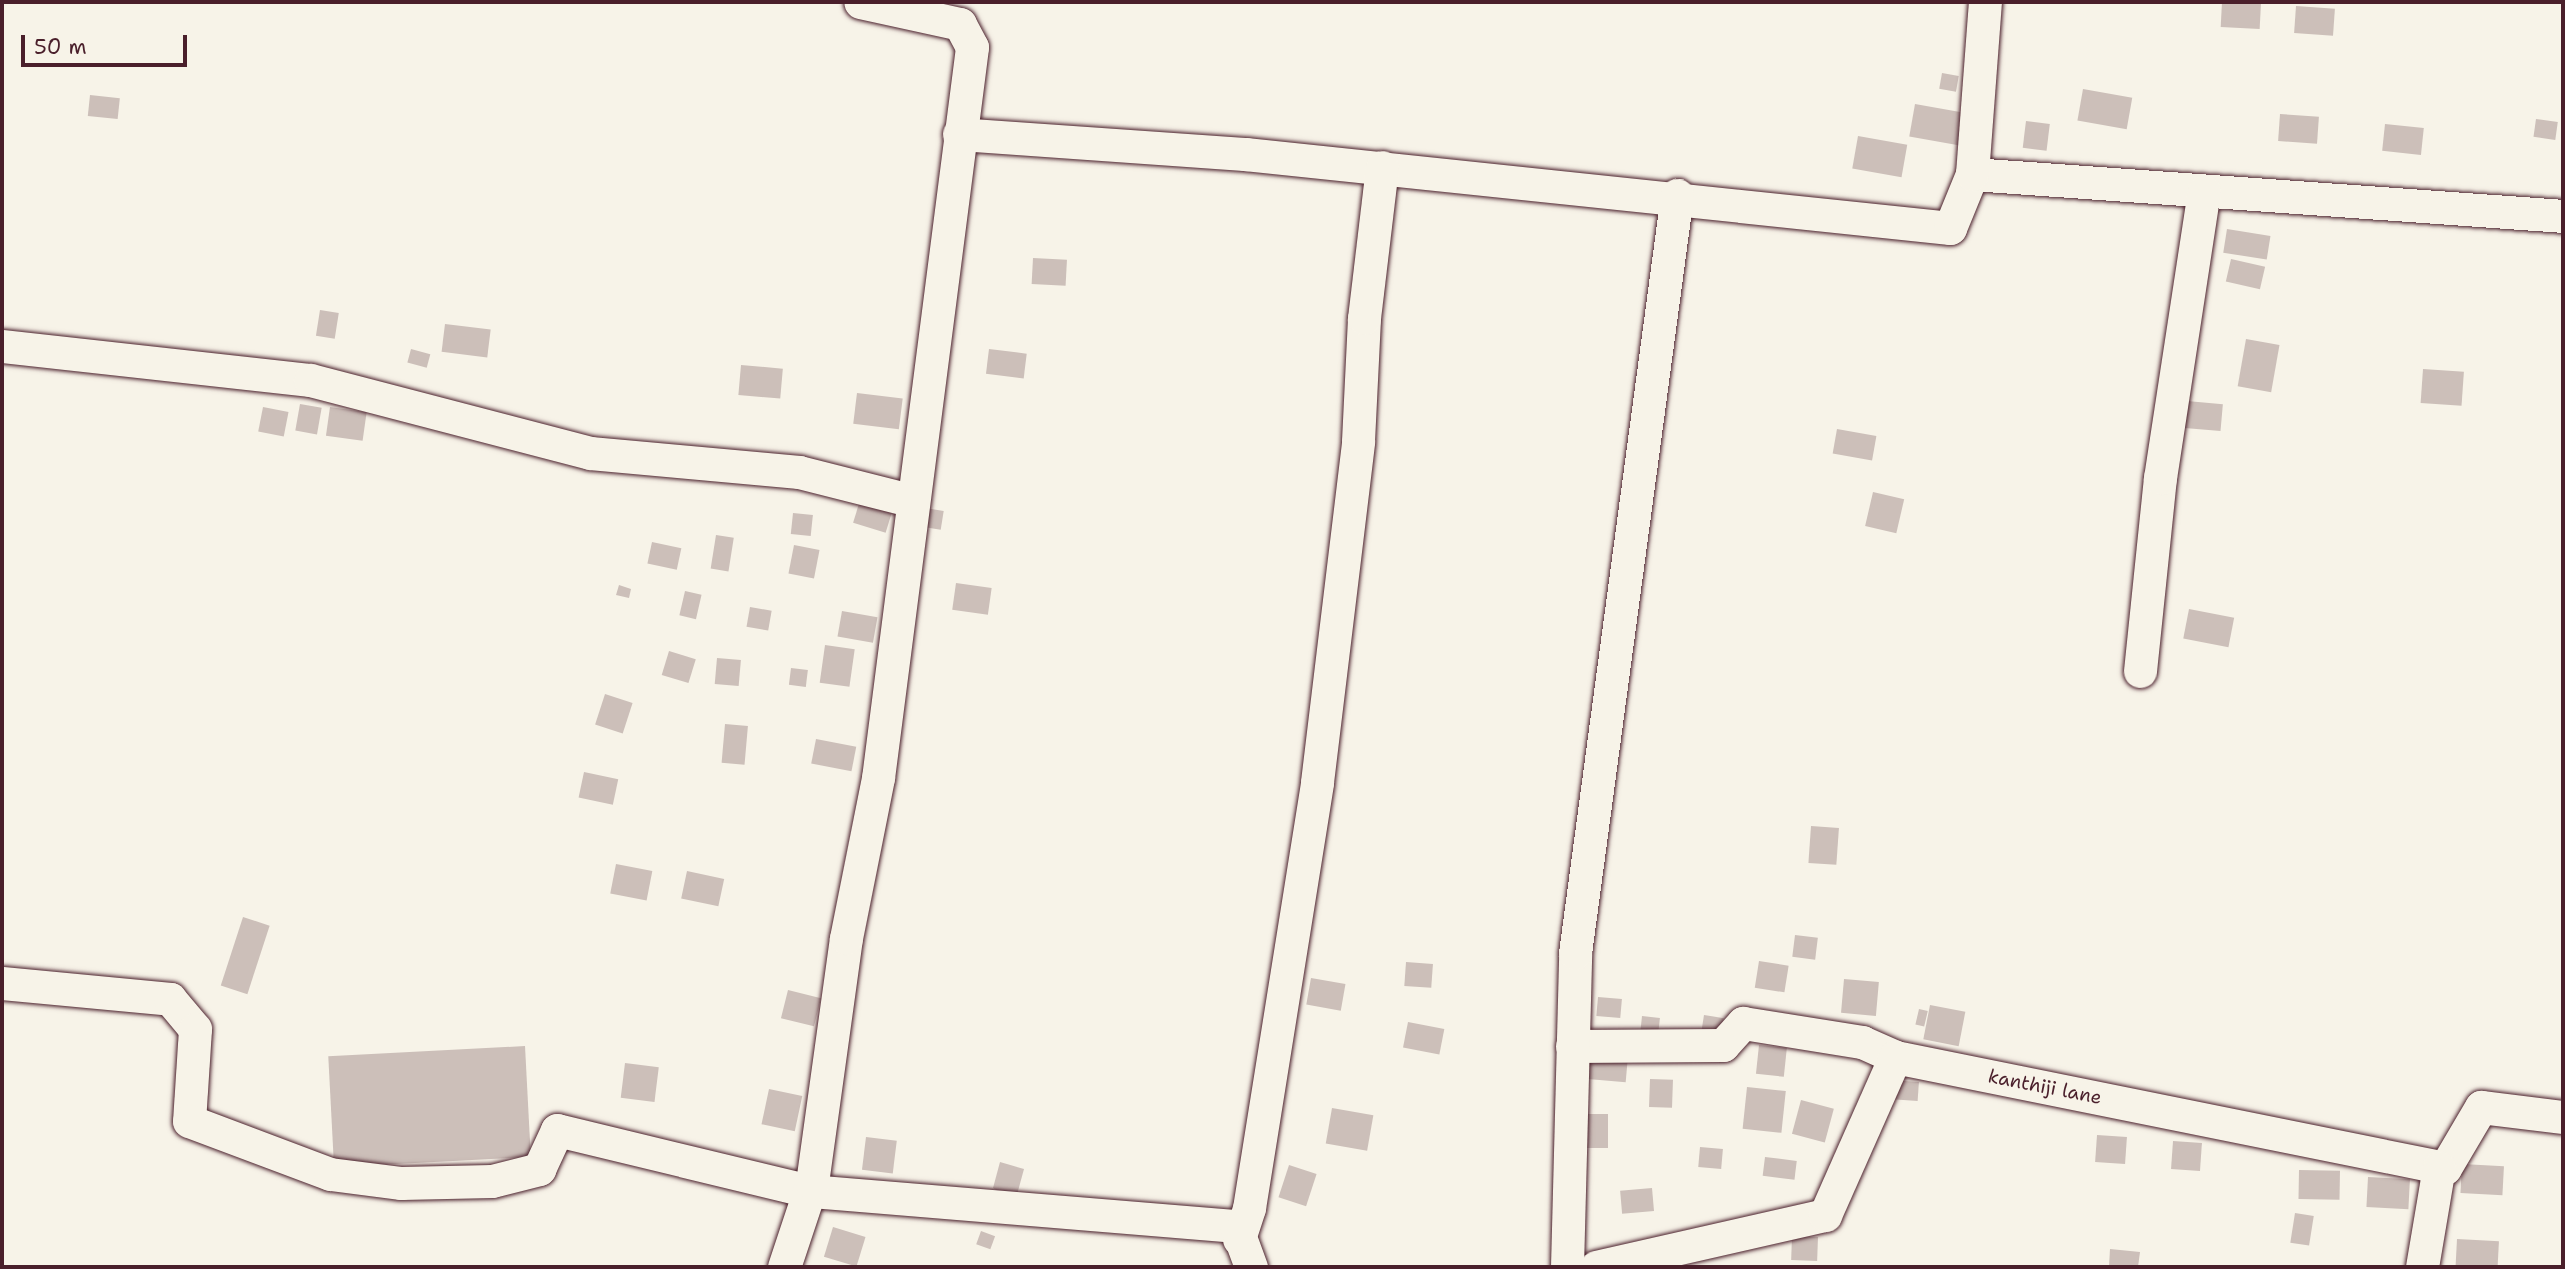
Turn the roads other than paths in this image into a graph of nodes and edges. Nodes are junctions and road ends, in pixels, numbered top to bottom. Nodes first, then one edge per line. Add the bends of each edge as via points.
1 (860, 2) edge
2 (1985, 2) edge
3 (959, 134) junction
4 (1382, 167) junction
5 (1972, 174) junction
6 (2204, 191) junction
7 (1677, 195) junction
8 (2563, 216) edge
9 (2, 346) edge
10 (910, 500) junction
11 (2140, 671) dead end
12 (2, 983) edge
13 (1572, 1046) junction
14 (1895, 1057) junction
15 (2563, 1117) edge
16 (2439, 1167) junction
17 (810, 1191) junction
18 (1245, 1253) edge
19 (784, 1267) edge
20 (1567, 1267) edge
21 (1595, 1267) edge
22 (2422, 1267) edge

1 - 3 street via 960,24 972,47
2 - 5 street
3 - 4 street
3 - 10 street
4 - 7 street
4 - 18 street via 1363,318 1358,441 1317,782
5 - 6 street
5 - 7 street via 1950,228
6 - 8 street
6 - 11 street via 2160,478
7 - 13 street via 1606,689 1575,953
9 - 10 street via 310,380 590,453 799,472
10 - 17 street via 878,778 846,939
12 - 17 street via 170,999 195,1029 189,1121 330,1174 401,1183 492,1181 539,1169 557,1130
13 - 14 street, kanthiji lane via 1723,1045 1743,1023 1862,1042
13 - 20 street
14 - 16 street, kanthiji lane
14 - 21 street via 1825,1215
15 - 16 street via 2482,1107 2445,1168
16 - 22 street
17 - 18 street via 1236,1226
17 - 19 street

